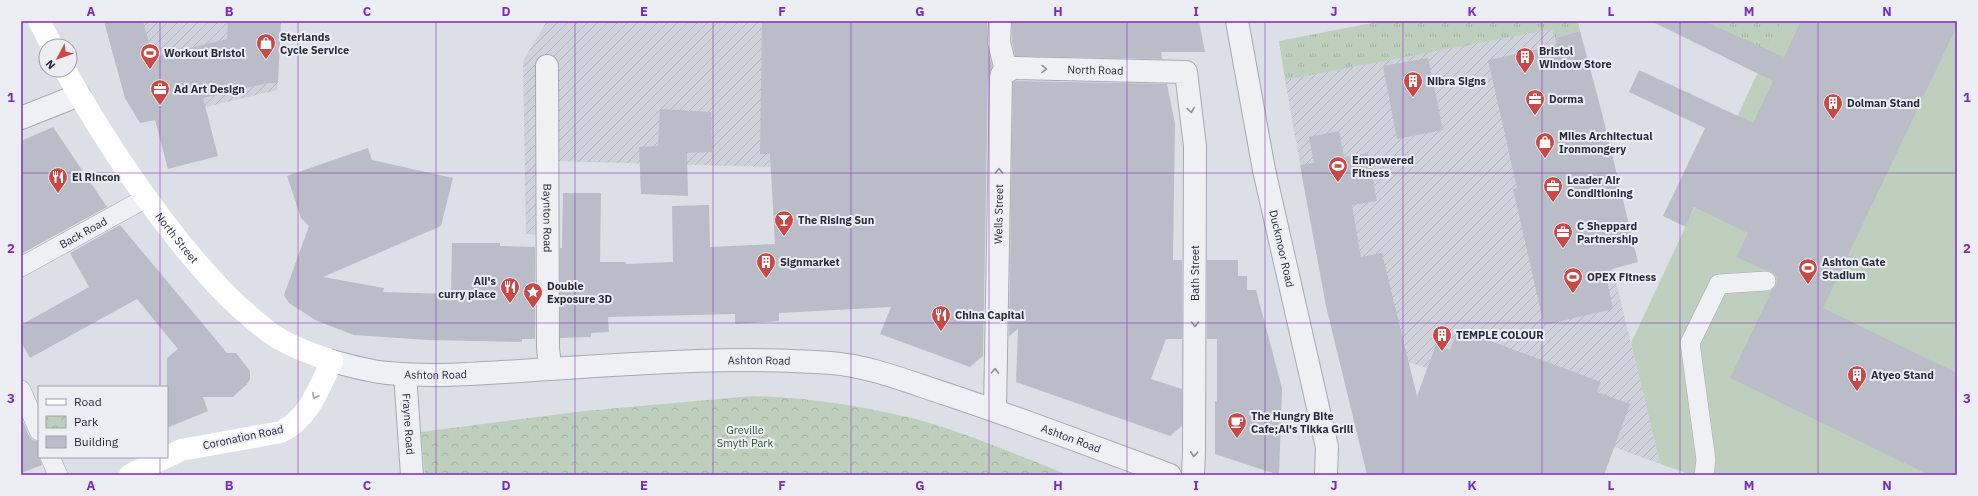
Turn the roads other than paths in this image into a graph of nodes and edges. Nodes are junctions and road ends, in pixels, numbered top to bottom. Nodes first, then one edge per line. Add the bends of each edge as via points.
1 (39, 21) edge
2 (1000, 21) edge
3 (1237, 21) edge
4 (48, 38) edge
5 (547, 66) dead end
6 (1006, 71) junction
7 (1186, 72) joint
8 (69, 78) edge
9 (79, 96) junction
10 (21, 118) edge
11 (146, 198) junction
12 (21, 267) edge
13 (1766, 281) dead end
14 (332, 362) junction
15 (550, 369) junction
16 (405, 374) junction
17 (21, 390) edge
18 (995, 410) junction
19 (38, 429) edge
20 (168, 456) edge
21 (50, 458) edge
22 (165, 458) edge
23 (58, 475) edge
24 (130, 475) edge
25 (412, 475) edge
26 (1170, 475) edge
27 (1193, 475) edge
28 (1326, 475) edge
29 (1704, 475) edge

1 - 4 main road
2 - 6 street via 999,42
3 - 28 street, Duckmoor Road via 1263,163 1327,447
5 - 15 street, Baynton Road
6 -> 7 street, North Road via 1014,68
18 -> 6 street, Wells Street via 1000,79
7 -> 27 street, Bath Street via 1195,146
8 - 9 main road, North Street
9 - 10 street
9 - 11 main road, North Street
11 - 12 lane, Back Road
11 - 14 main road, North Street via 201,268 247,315 292,346
13 - 29 lane via 1719,284 1690,343 1706,460
14 - 16 street, Ashton Road via 373,371
14 -> 20 main road, Coronation Road via 310,406 289,428 181,450
15 - 16 street, Ashton Road via 490,374
15 - 18 street, Ashton Road via 738,360 833,363 892,376
16 - 25 street, Frayne Road
17 - 19 lane
18 - 26 street, Ashton Road
21 - 23 lane
22 - 24 main road, Coronation Road

